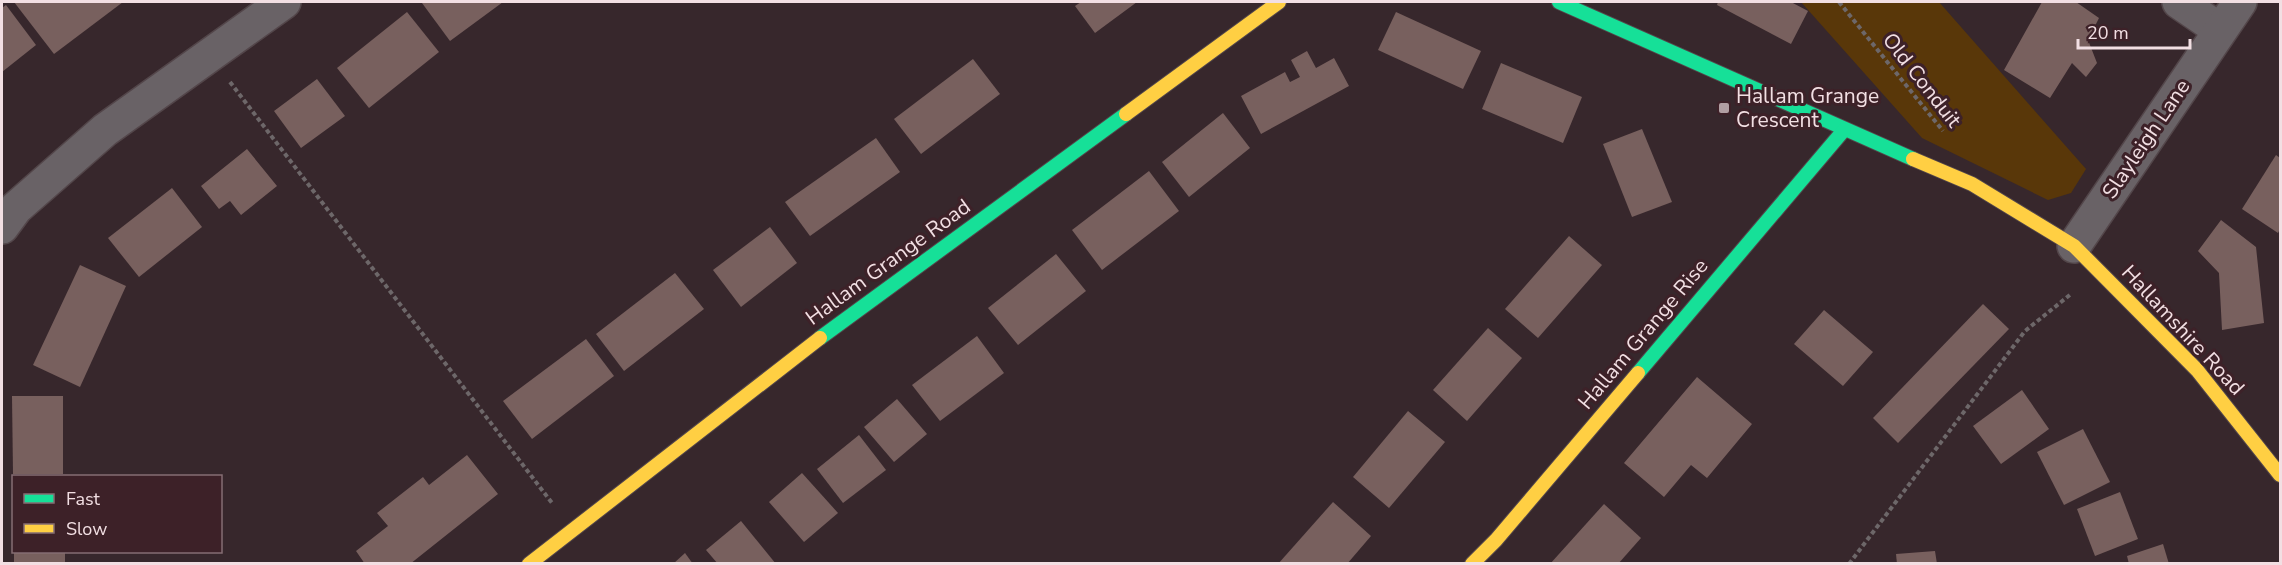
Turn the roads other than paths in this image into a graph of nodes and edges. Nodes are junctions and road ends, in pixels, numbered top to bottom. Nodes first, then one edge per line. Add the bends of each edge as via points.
1 (285, 2) edge
2 (1279, 2) edge
3 (1559, 2) edge
4 (2179, 2) edge
5 (2240, 2) edge
6 (2220, 30) junction
7 (1844, 130) junction
8 (2, 227) edge
9 (2074, 246) junction
10 (2280, 475) edge
11 (528, 564) edge
12 (1472, 564) edge

1 - 8 street via 105,130 16,208
2 - 11 street, Hallam Grange Road via 792,358
3 - 7 street
4 - 6 street
5 - 6 street, Slayleigh Lane
6 - 9 street, Slayleigh Lane
7 - 9 street via 1972,184
7 - 12 street, Hallam Grange Rise
9 - 10 street, Hallamshire Road via 2197,370

